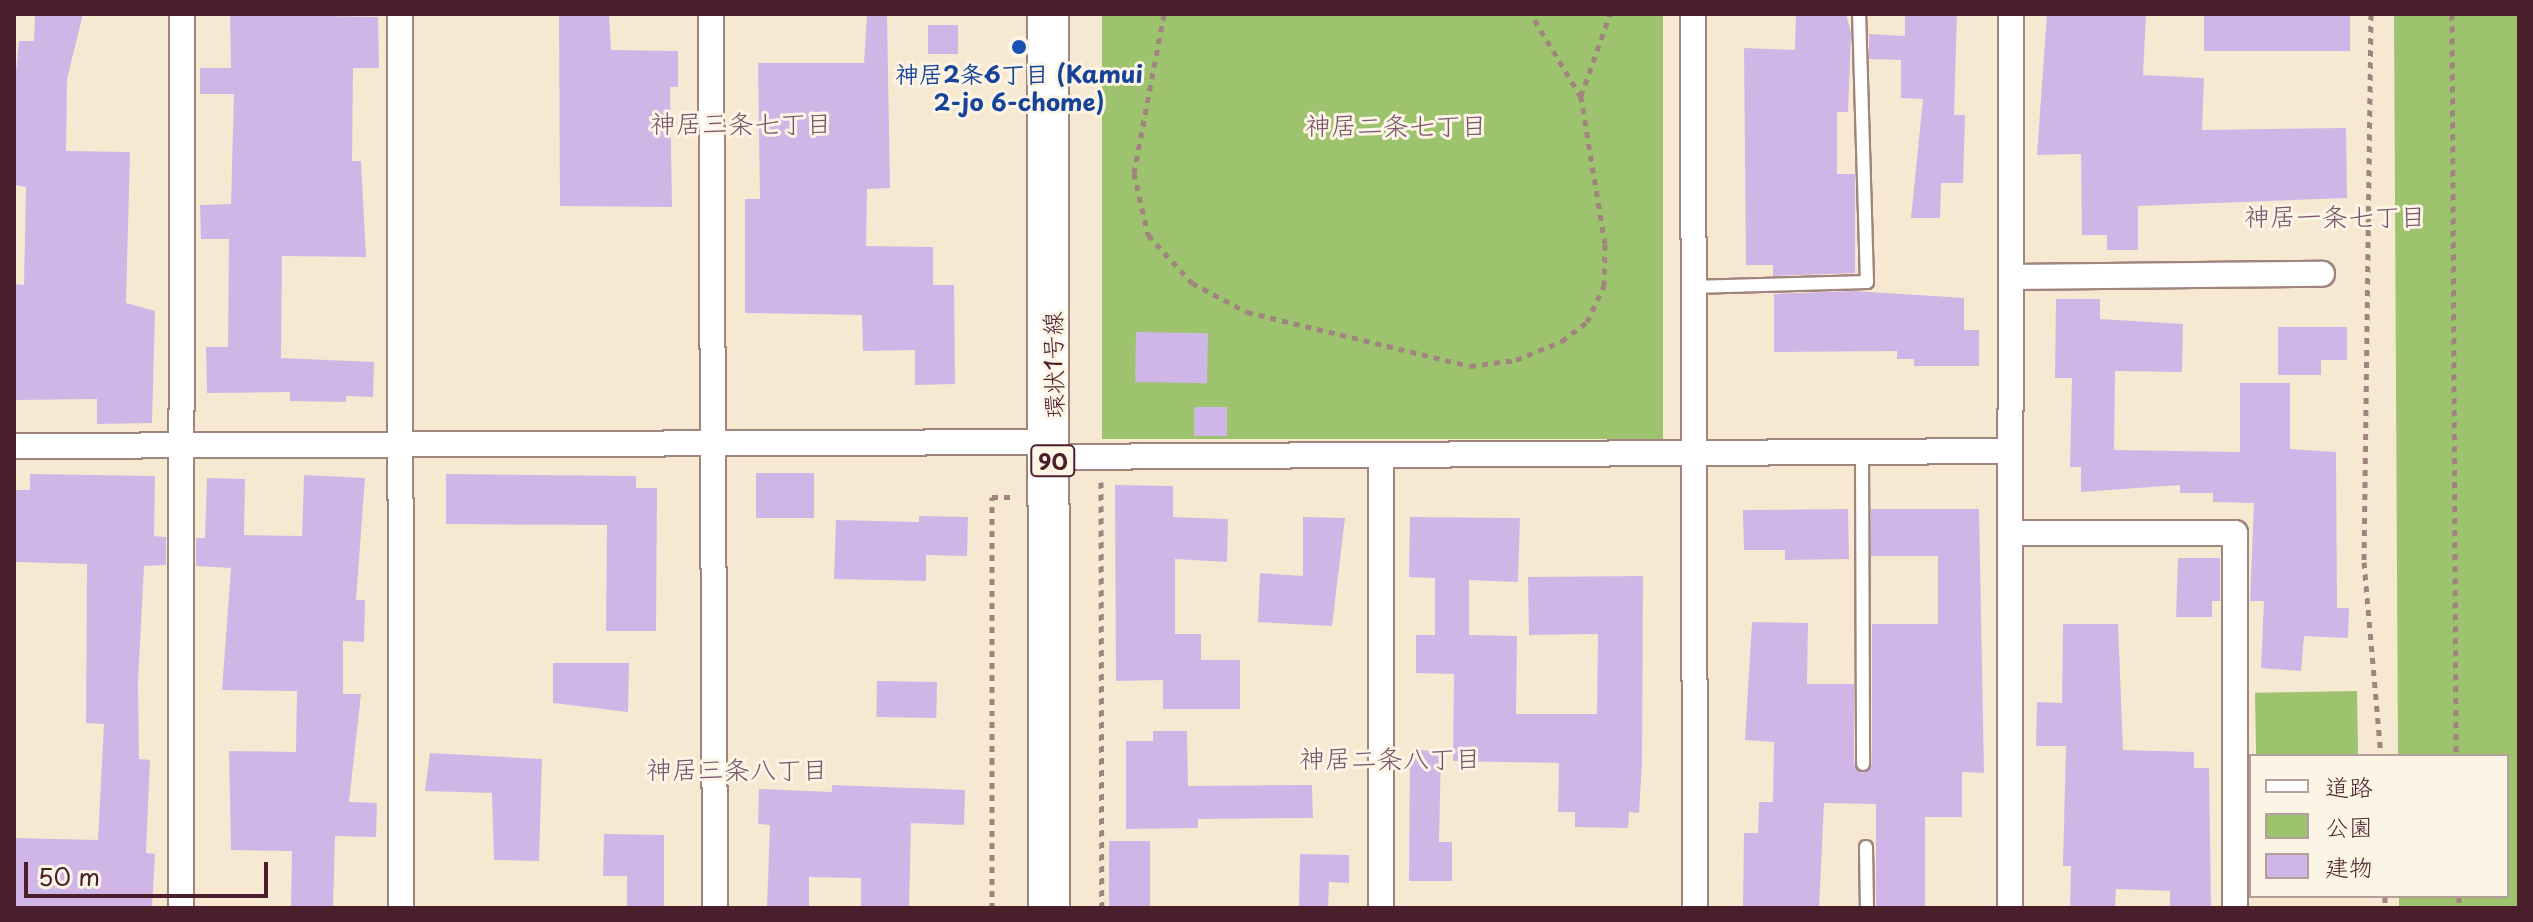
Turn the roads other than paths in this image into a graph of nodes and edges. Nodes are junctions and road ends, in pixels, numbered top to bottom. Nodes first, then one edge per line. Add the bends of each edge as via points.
1 (182, 14) edge
2 (400, 14) edge
3 (711, 14) edge
4 (1048, 14) edge
5 (1693, 14) edge
6 (1859, 14) edge
7 (2011, 14) edge
8 (2322, 274) dead end
9 (2011, 277) junction
10 (1692, 287) junction
11 (711, 443) junction
12 (402, 444) junction
13 (182, 445) junction
14 (14, 446) edge
15 (1054, 450) junction
16 (2009, 451) junction
17 (1862, 453) junction
18 (1695, 456) junction
19 (1381, 459) junction
20 (2011, 533) junction
21 (1863, 764) dead end
22 (1866, 847) dead end
23 (181, 908) edge
24 (401, 908) edge
25 (715, 908) edge
26 (1049, 908) edge
27 (1381, 908) edge
28 (1695, 908) edge
29 (1867, 908) edge
30 (2010, 908) edge
31 (2235, 908) edge

1 - 13 street
2 - 12 street
3 - 11 street
4 - 15 main road, 環状1号線 / 90
5 - 10 street
6 - 10 lane via 1867,282
7 - 9 street
8 - 9 street
9 - 16 street
10 - 18 street
11 - 12 street
11 - 15 street
11 - 25 street
12 - 13 street
12 - 24 street
13 - 14 street
13 - 23 street
15 - 19 street
15 - 26 main road, 環状1号線 / 90
16 - 17 street
16 - 20 street
17 - 18 street
17 - 21 lane
18 - 19 street
18 - 28 street
19 - 27 street
20 - 30 street
20 - 31 street via 2235,533
22 - 29 lane

